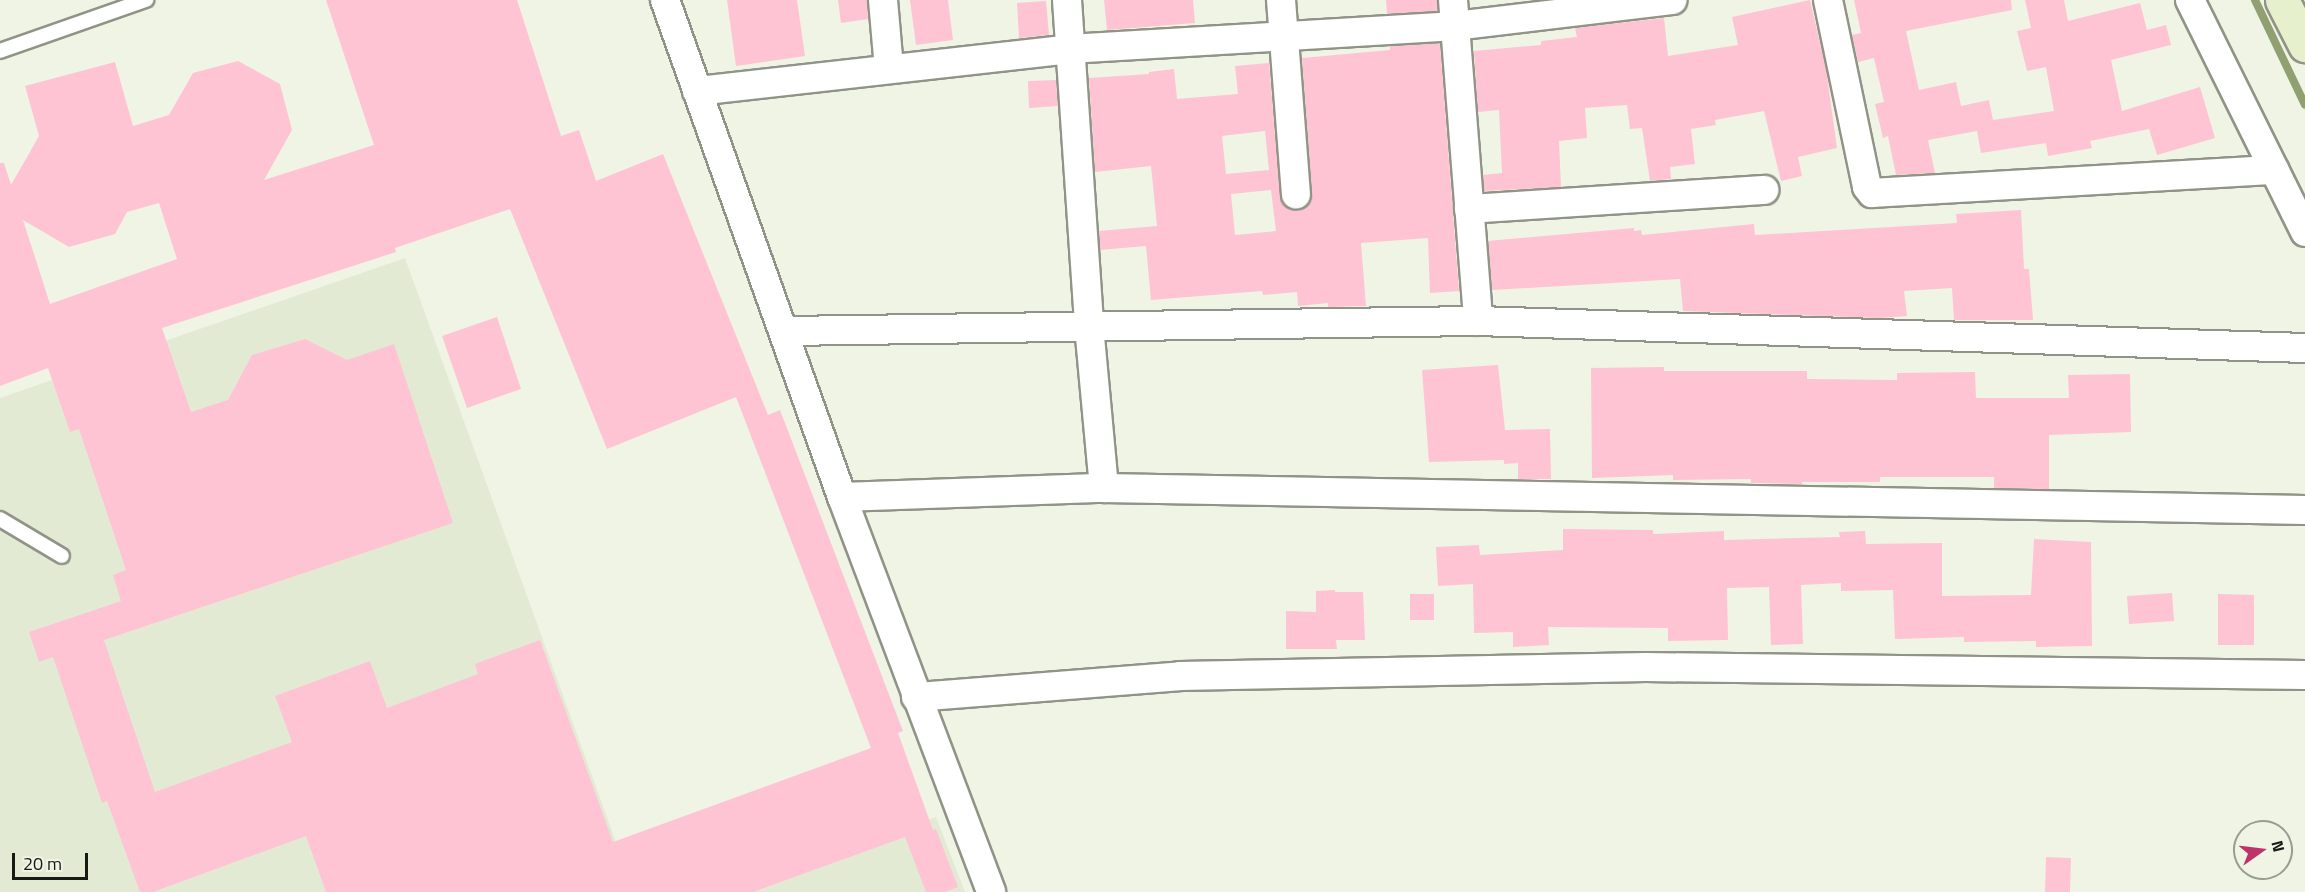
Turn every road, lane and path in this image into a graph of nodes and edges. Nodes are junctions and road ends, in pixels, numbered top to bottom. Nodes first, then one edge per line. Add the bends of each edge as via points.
1 (146, 0) edge
2 (664, 0) edge
3 (883, 0) edge
4 (1067, 0) edge
5 (1281, 0) edge
6 (1672, 0) edge
7 (1828, 0) edge
8 (2190, 0) edge
9 (1454, 13) edge
10 (1283, 35) junction
11 (1070, 49) junction
12 (0, 51) edge
13 (889, 69) junction
14 (697, 91) junction
15 (2274, 170) junction
16 (1764, 190) dead end
17 (1296, 194) dead end
18 (1469, 209) junction
19 (2305, 232) edge
20 (1478, 321) junction
21 (1089, 326) junction
22 (784, 331) junction
23 (2305, 348) edge
24 (1104, 488) junction
25 (842, 497) junction
26 (2305, 510) edge
27 (0, 519) edge
28 (62, 556) dead end
29 (2305, 675) edge
30 (916, 697) junction
31 (991, 892) edge

1 - 12 lane
2 - 14 street
3 - 13 street
4 - 11 street
5 - 10 street
6 - 9 street
7 - 15 street via 1867,187 1872,194
8 - 15 street
9 - 10 street
9 - 18 street
10 - 11 street
10 - 17 street
11 - 13 street
11 - 21 street
13 - 14 street
14 - 22 street
15 - 19 street
16 - 18 street
18 - 20 street
20 - 21 street
20 - 23 street
21 - 22 street
21 - 24 street
22 - 25 street
24 - 25 street
24 - 26 street
25 - 30 street
27 - 28 lane
29 - 30 street via 1634,667 1180,676
30 - 31 street

